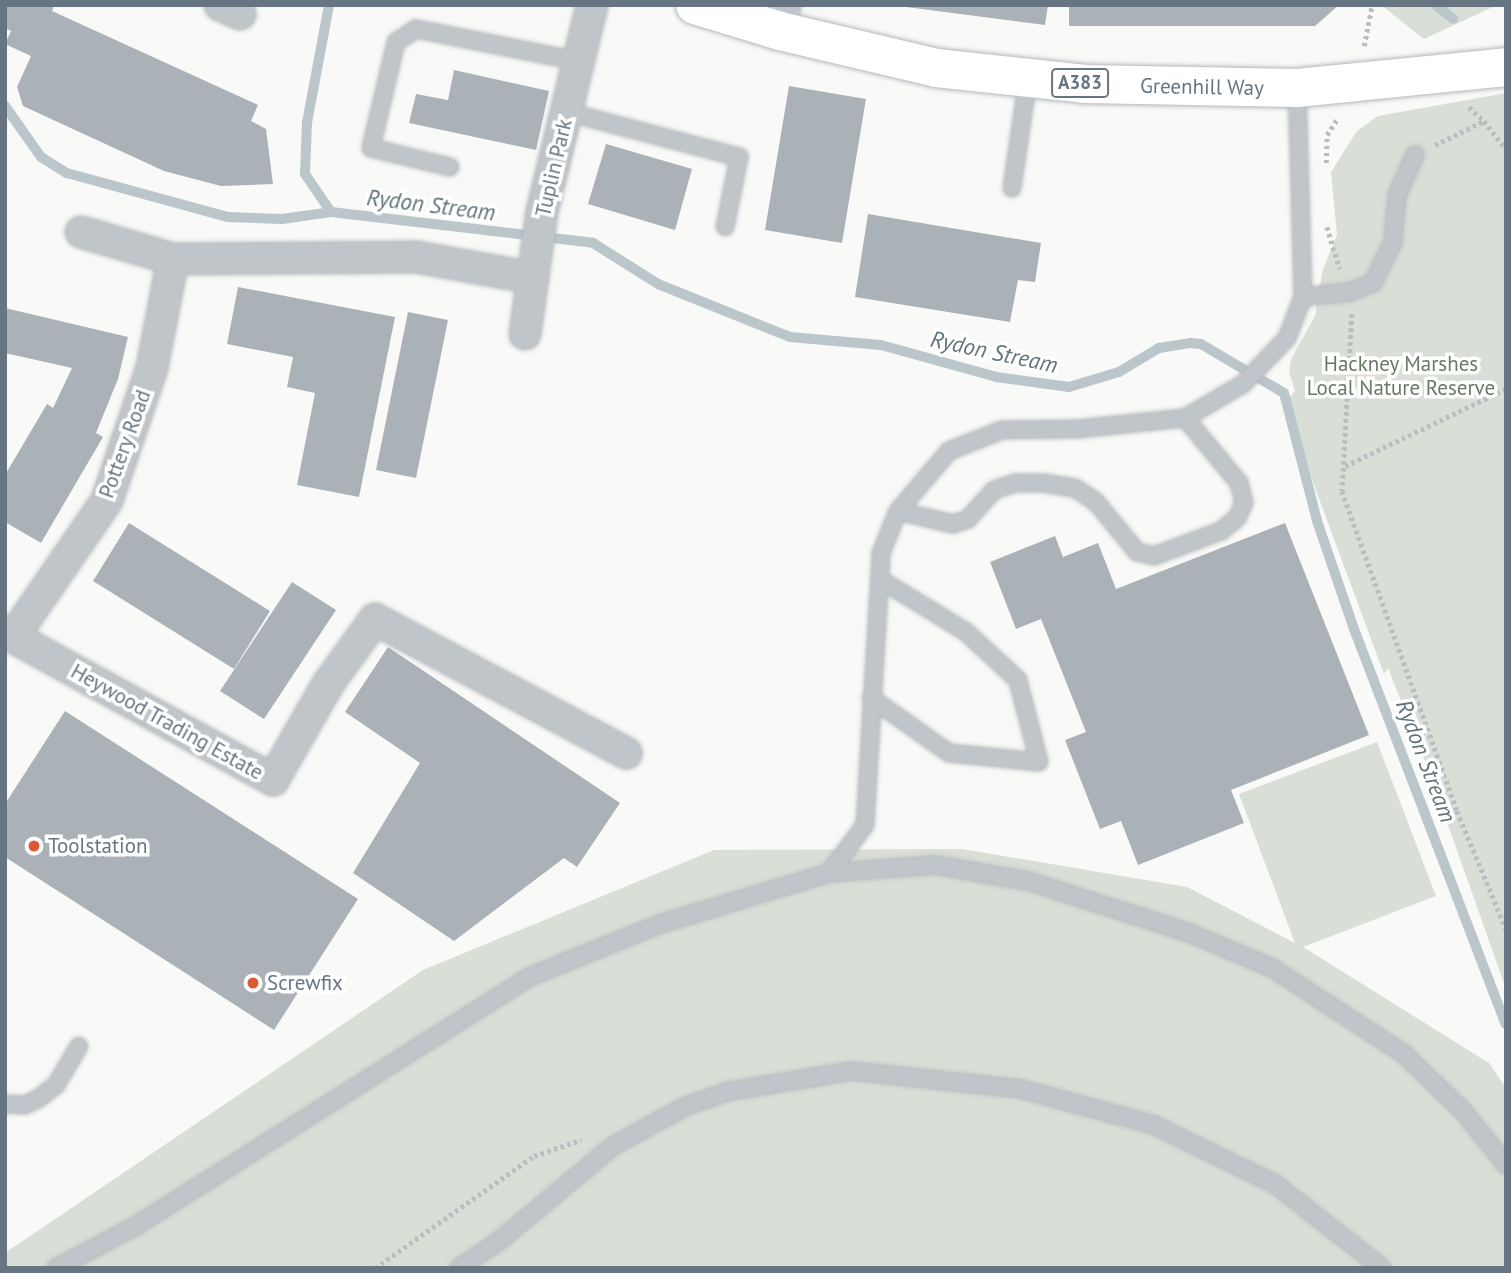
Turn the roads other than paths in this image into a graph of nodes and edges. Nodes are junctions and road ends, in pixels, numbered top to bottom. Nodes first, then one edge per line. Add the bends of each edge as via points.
1 (592, 5) edge
2 (695, 5) edge
3 (783, 18) edge
4 (578, 61) junction
5 (1506, 67) edge
6 (1028, 78) junction
7 (1297, 88) junction
8 (567, 112) junction
9 (1415, 155) road end
10 (450, 167) dead end
11 (1012, 188) dead end
12 (724, 227) dead end
13 (81, 232) dead end
14 (173, 259) junction
15 (533, 278) junction
16 (1303, 297) junction
17 (524, 334) dead end
18 (1185, 418) junction
19 (898, 511) junction
20 (881, 580) junction
21 (9, 634) edge
22 (871, 698) junction
23 (626, 753) dead end
24 (829, 873) junction
25 (79, 1046) dead end
26 (5, 1104) edge
27 (1506, 1165) edge
28 (56, 1268) edge
29 (459, 1268) edge
30 (1382, 1268) edge

1 - 4 street, Tuplin Park
2 - 3 main road, Greenhill Way / A383
3 - 6 main road, Greenhill Way / A383 via 936,68
4 - 8 street, Tuplin Park
4 - 10 lane via 416,29 396,42 371,148
5 - 7 main road, Greenhill Way / A383
6 - 7 main road, Greenhill Way / A383 via 1085,84
6 - 11 lane
7 - 16 lane
8 - 12 lane via 739,156
8 - 15 street, Tuplin Park via 542,212
9 - 16 lane via 1397,195 1393,242 1373,283 1349,292
13 - 14 street
14 - 15 street via 416,257
14 - 21 street, Pottery Road via 152,368 107,500
15 - 17 street, Tuplin Park
16 - 18 lane via 1287,338 1244,384
18 - 19 lane via 1077,429 1002,430 949,451
18 - 19 lane via 1239,483 1244,503 1237,518 1221,531 1154,556 1137,552 1096,502 1075,488 1016,483 994,491 968,519 953,524
19 - 20 lane via 881,553
20 - 22 lane
20 - 22 lane via 966,632 1017,680 1039,762 950,753
21 - 23 street, Heywood Trading Estate via 273,780 328,684 375,619
22 - 24 lane via 865,825
24 - 27 lane via 935,865 1028,881 1187,932 1260,963 1404,1054 1464,1112
24 - 28 lane via 660,924 528,977 134,1227
25 - 26 lane via 56,1085 25,1105
29 - 30 lane via 499,1241 613,1146 686,1106 730,1091 852,1071 1021,1089 1154,1125 1275,1184

